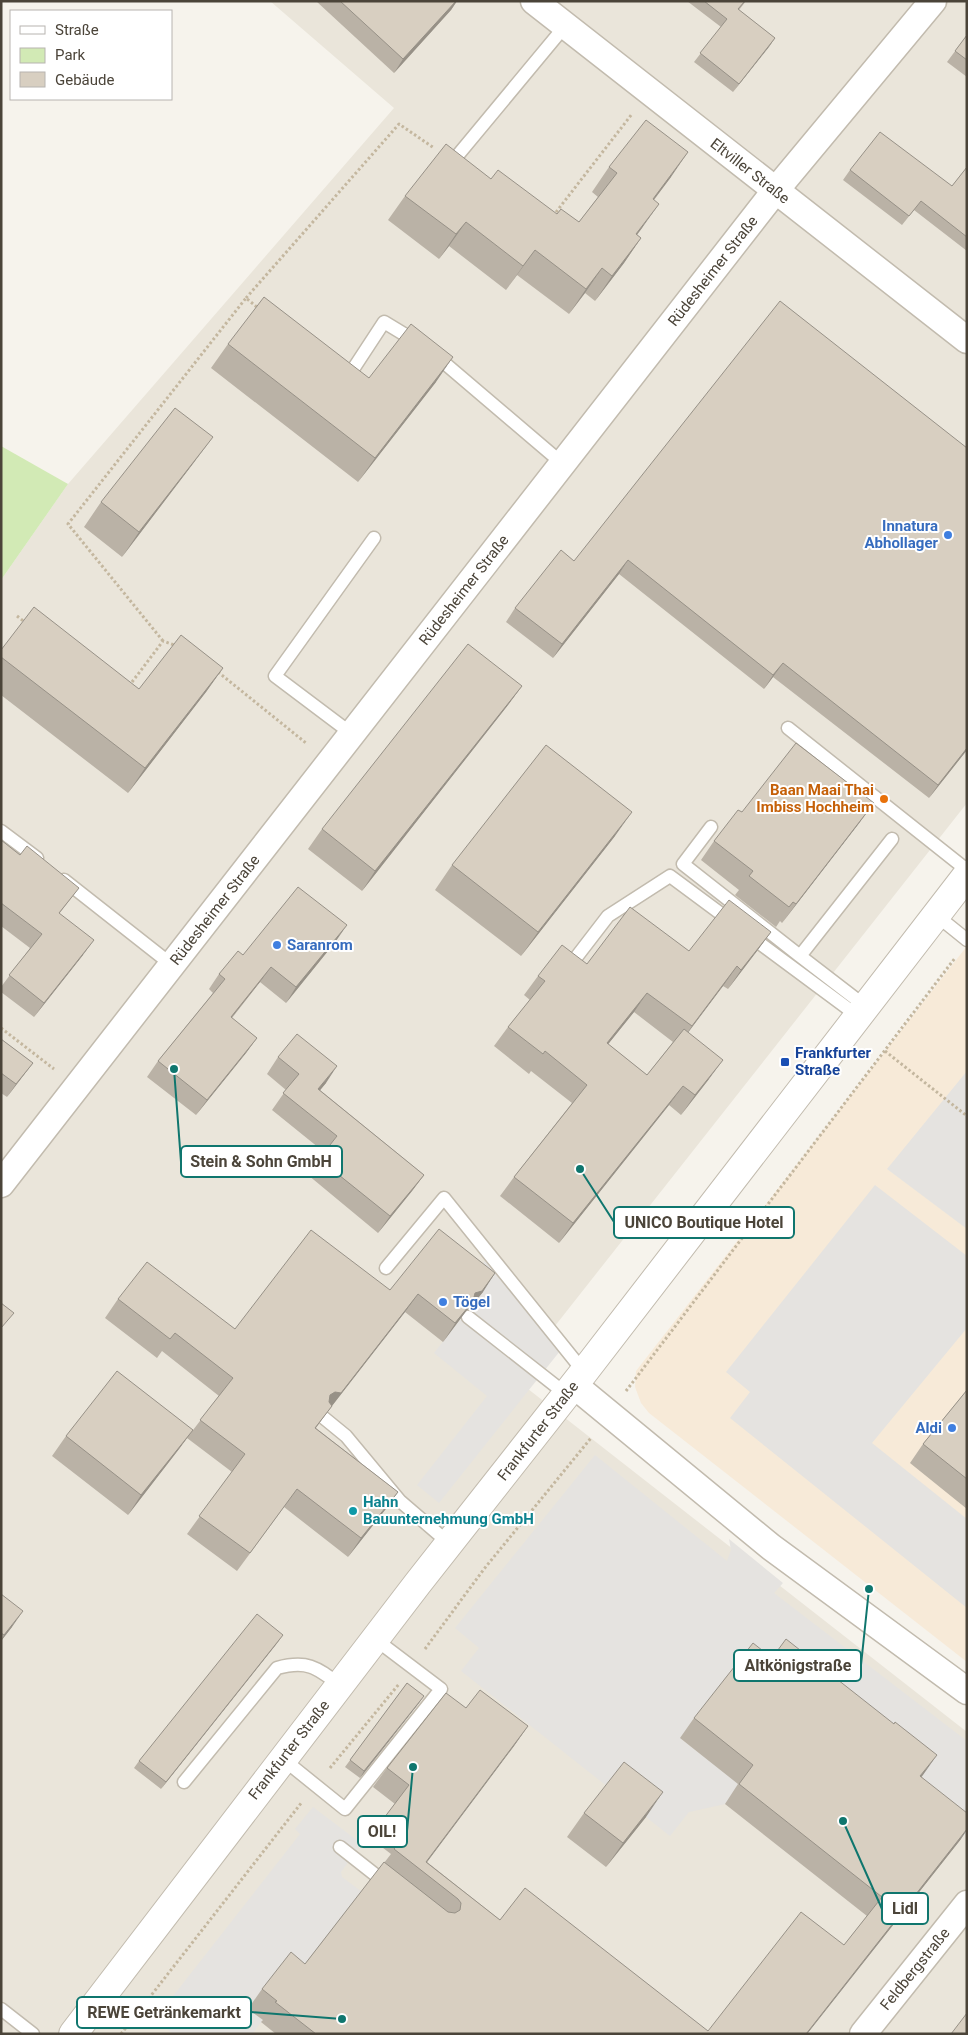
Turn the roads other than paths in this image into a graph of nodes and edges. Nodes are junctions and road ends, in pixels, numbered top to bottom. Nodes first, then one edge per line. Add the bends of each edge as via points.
1 (534, 1) edge
2 (934, 1) edge
3 (565, 26) junction
4 (453, 161) edge
5 (775, 191) junction
6 (967, 340) edge
7 (346, 380) edge
8 (563, 464) junction
9 (374, 538) dead end
10 (788, 728) dead end
11 (352, 734) junction
12 (712, 827) dead end
13 (1, 831) edge
14 (892, 840) dead end
15 (967, 870) edge
16 (967, 875) edge
17 (936, 915) junction
18 (967, 940) edge
19 (800, 956) junction
20 (172, 965) junction
21 (567, 969) edge
22 (862, 1011) junction
23 (1, 1184) edge
24 (386, 1268) dead end
25 (468, 1317) edge
26 (574, 1384) junction
27 (324, 1418) edge
28 (450, 1544) junction
29 (375, 1639) junction
30 (340, 1685) junction
31 (967, 1691) edge
32 (283, 1759) junction
33 (184, 1782) dead end
34 (340, 1846) dead end
35 (401, 1895) edge
36 (967, 1904) edge
37 (1, 2009) edge
38 (33, 2034) edge
39 (73, 2034) edge
40 (863, 2034) edge

1 - 3 street, Eltviller Straße
2 - 5 street, Rüdesheimer Straße
3 - 4 lane
3 - 5 street, Eltviller Straße
5 - 6 street, Eltviller Straße
5 - 8 street, Rüdesheimer Straße
7 - 8 lane via 384,322 428,349
8 - 11 street, Rüdesheimer Straße
9 - 11 lane via 275,676
10 - 15 lane
11 - 20 street, Rüdesheimer Straße
12 - 19 lane via 683,864
13 - 20 lane
14 - 19 lane
16 - 17 street, Frankfurter Straße
17 - 18 lane
17 - 22 street, Frankfurter Straße
19 - 22 lane
20 - 23 street, Rüdesheimer Straße
21 - 22 lane via 608,916 670,876
22 - 26 street, Frankfurter Straße
24 - 26 lane via 444,1198
25 - 26 lane
26 - 28 street, Frankfurter Straße
26 - 31 street via 771,1546
27 - 28 lane via 346,1436 400,1501
28 - 29 street, Frankfurter Straße
29 - 30 street, Frankfurter Straße
29 - 32 lane via 440,1689 344,1809
30 - 32 street, Frankfurter Straße
30 - 33 lane via 308,1664 293,1663 276,1668
32 - 39 street, Frankfurter Straße
34 - 35 lane
36 - 40 street, Feldbergstraße
37 - 38 lane

